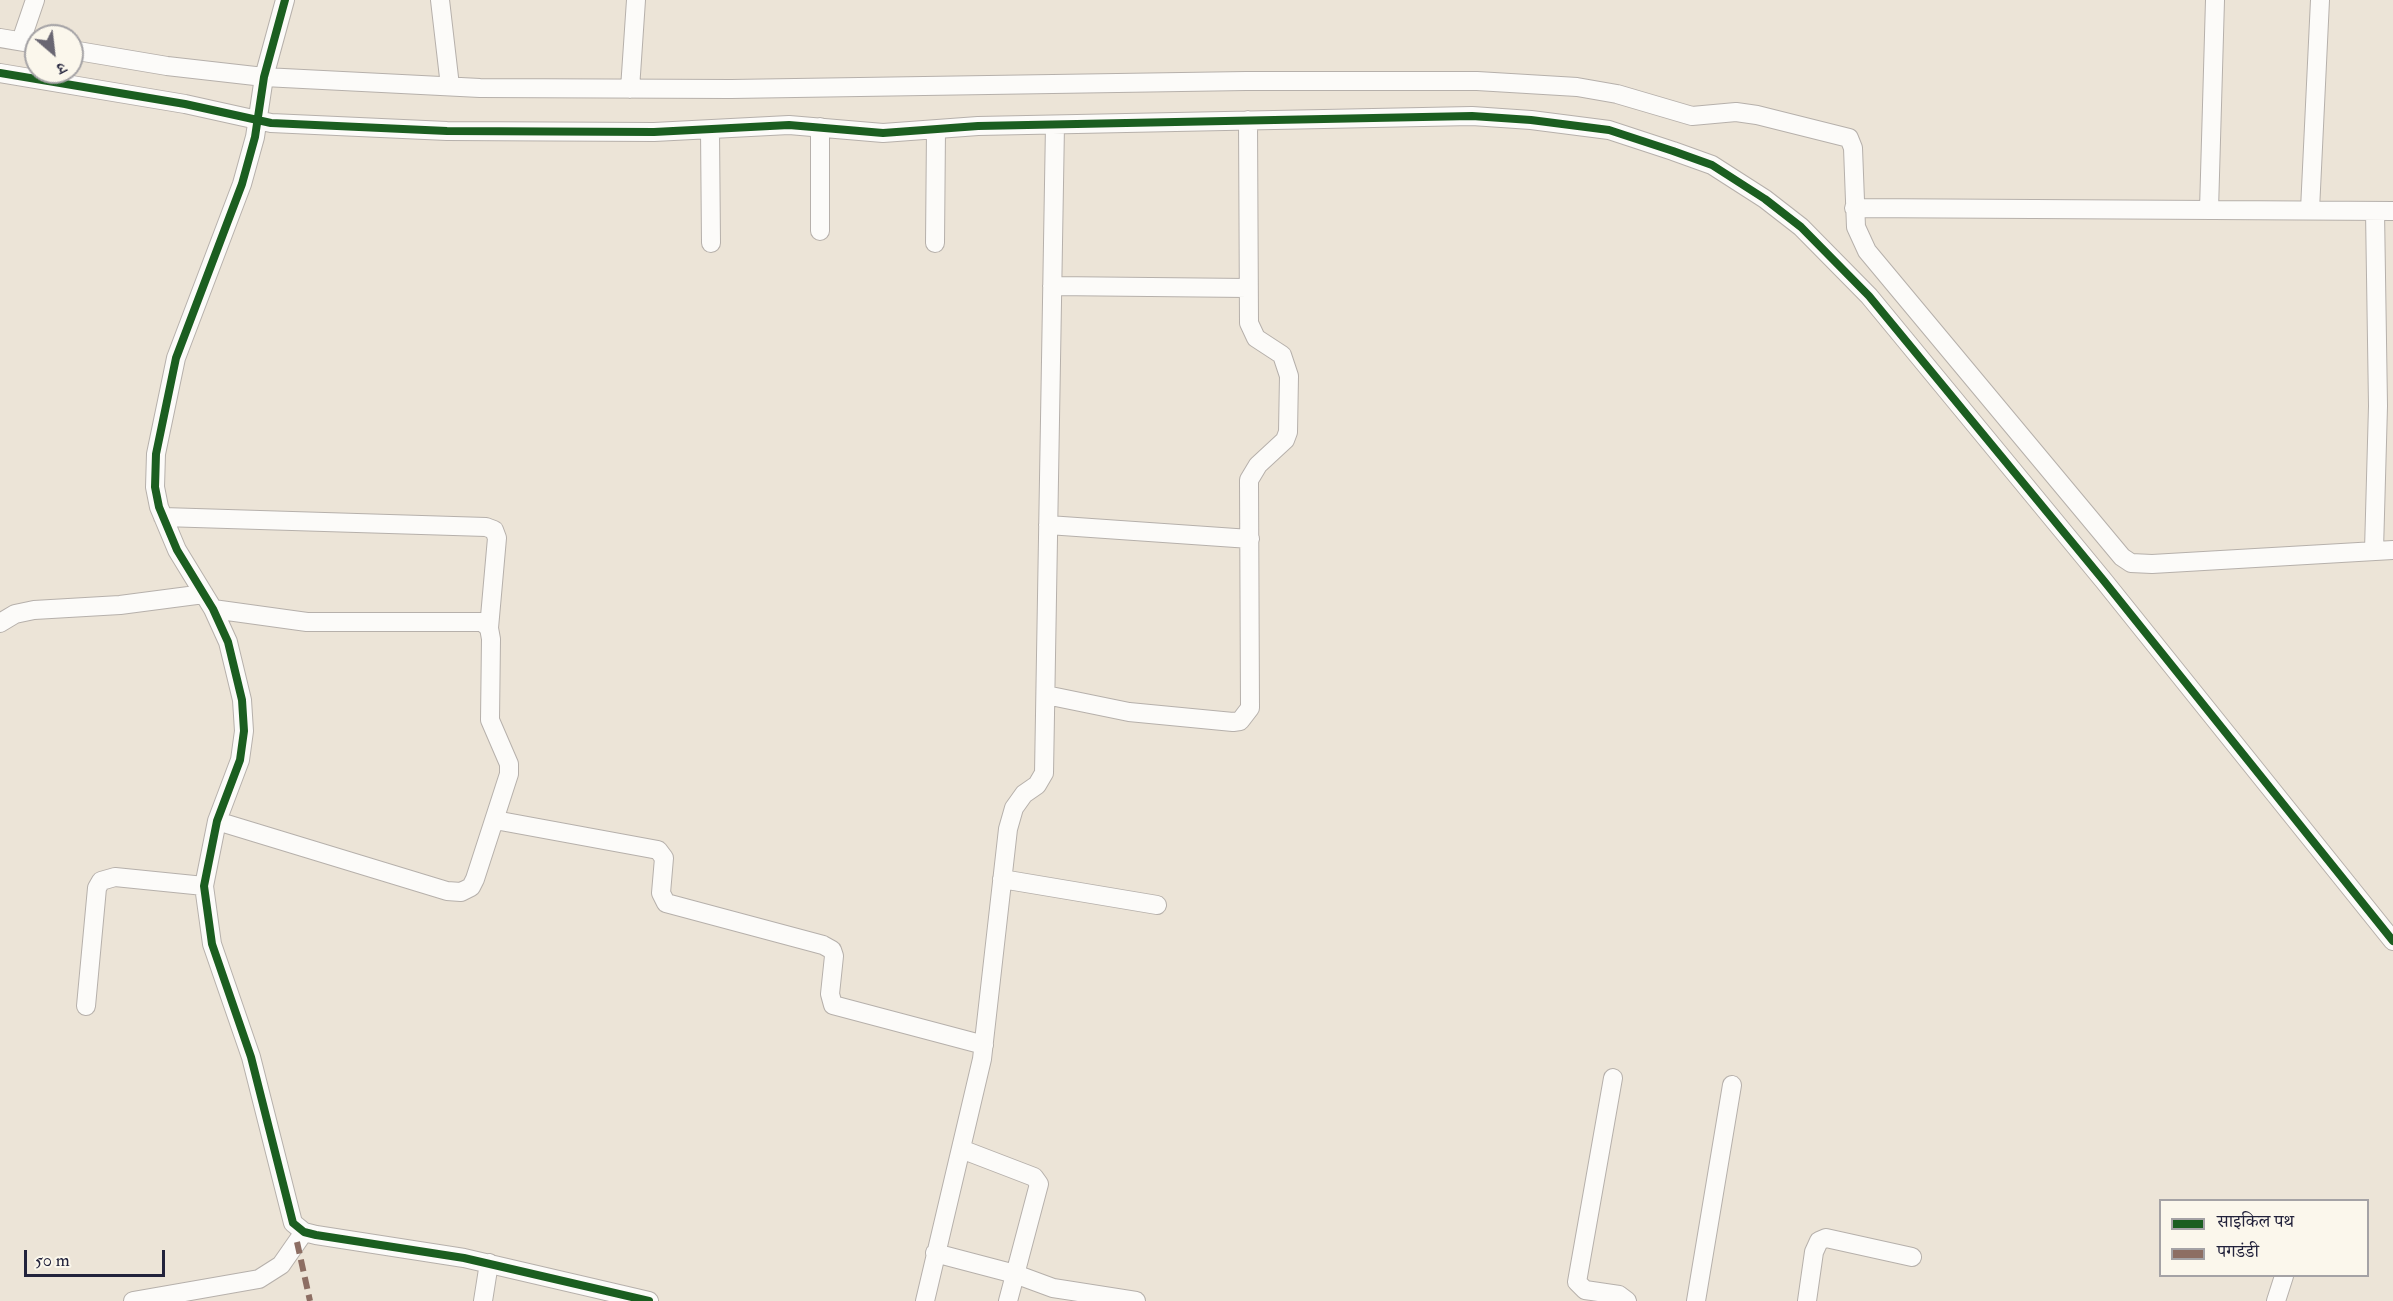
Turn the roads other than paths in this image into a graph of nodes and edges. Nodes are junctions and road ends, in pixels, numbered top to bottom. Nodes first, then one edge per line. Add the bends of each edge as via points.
1 (35, 0) edge
2 (285, 0) edge
3 (440, 0) edge
4 (636, 0) edge
5 (2215, 0) edge
6 (2320, 0) edge
7 (31, 24) edge
8 (0, 38) edge
9 (24, 41) edge
10 (84, 52) edge
11 (0, 73) edge
12 (263, 83) junction
13 (450, 86) junction
14 (630, 89) junction
15 (258, 114) junction
16 (1248, 120) junction
17 (1055, 125) junction
18 (820, 127) junction
19 (710, 130) junction
20 (936, 130) junction
21 (1854, 208) junction
22 (2208, 210) junction
23 (2310, 210) junction
24 (2384, 211) edge
25 (820, 231) dead end
26 (711, 243) dead end
27 (935, 243) dead end
28 (1052, 286) junction
29 (1248, 288) junction
30 (163, 517) junction
31 (1048, 525) junction
32 (1250, 539) junction
33 (2393, 549) edge
34 (2374, 550) junction
35 (209, 601) junction
36 (0, 623) edge
37 (489, 628) junction
38 (1046, 695) junction
39 (495, 820) junction
40 (217, 821) junction
41 (1002, 879) junction
42 (204, 886) junction
43 (1157, 905) dead end
44 (2393, 941) edge
45 (86, 1006) dead end
46 (984, 1045) junction
47 (1613, 1078) dead end
48 (1732, 1085) dead end
49 (961, 1149) junction
50 (304, 1232) junction
51 (935, 1252) junction
52 (1912, 1257) dead end
53 (489, 1263) junction
54 (1015, 1274) junction
55 (2283, 1277) edge
56 (590, 1294) edge
57 (133, 1301) edge
58 (483, 1301) edge
59 (649, 1301) edge
60 (925, 1301) edge
61 (1008, 1301) edge
62 (1136, 1301) edge
63 (1626, 1301) edge
64 (1696, 1301) edge
65 (1807, 1301) edge
66 (2276, 1301) edge

1 - 7 street
2 - 12 street
3 - 13 street
4 - 14 street
5 - 22 street
6 - 23 street
8 - 9 street
10 - 12 street
11 - 15 street
12 - 13 street
12 - 15 street
13 - 14 street
14 - 21 street via 1246,81 1477,81 1577,87 1692,116 1736,112 1844,135 1853,148
15 - 19 street via 447,131
15 - 30 street via 242,184 190,318 165,403 155,487
16 - 17 street
16 - 29 street
16 - 44 street via 1472,116 1610,130 1712,165 1765,199 1801,226 1869,296
17 - 20 street
17 - 28 street
18 - 19 street
18 - 20 street via 883,134
18 - 25 street
19 - 26 street
20 - 27 street
21 - 22 street
21 - 34 street via 1856,227 1868,251 2122,557 2131,563
22 - 23 street
23 - 24 street
24 - 34 street
28 - 29 street
28 - 31 street
29 - 32 street via 1252,331 1282,355 1289,376 1286,440 1258,465 1249,480
30 - 35 street via 177,550
30 - 37 street via 486,527 494,530 497,538
31 - 32 street
31 - 38 street
32 - 38 street via 1250,708 1240,721 1153,715
33 - 34 street
35 - 36 street via 34,609
35 - 37 street via 307,622 482,622
35 - 40 street via 237,669 244,731 240,760
37 - 39 street via 490,720 509,764
38 - 41 street via 1044,773 1014,808
39 - 40 street via 475,879 471,887 461,892
39 - 46 street via 658,850 664,858 660,893 666,903 832,950 833,1005
40 - 42 street
41 - 43 street
41 - 46 street
42 - 45 street via 115,877 100,881
42 - 50 street via 212,944 251,1057 288,1210 293,1223
46 - 49 street
47 - 63 street via 1577,1282 1585,1290 1619,1295
48 - 64 street
49 - 51 street
49 - 54 street via 1034,1177 1039,1184
50 - 53 street
50 - 57 street via 281,1265 258,1279
51 - 54 street
51 - 60 street
52 - 65 street via 1826,1238 1819,1241 1814,1252
53 - 56 street
53 - 58 street
54 - 61 street
54 - 62 street via 1053,1288
55 - 66 street
56 - 59 street

